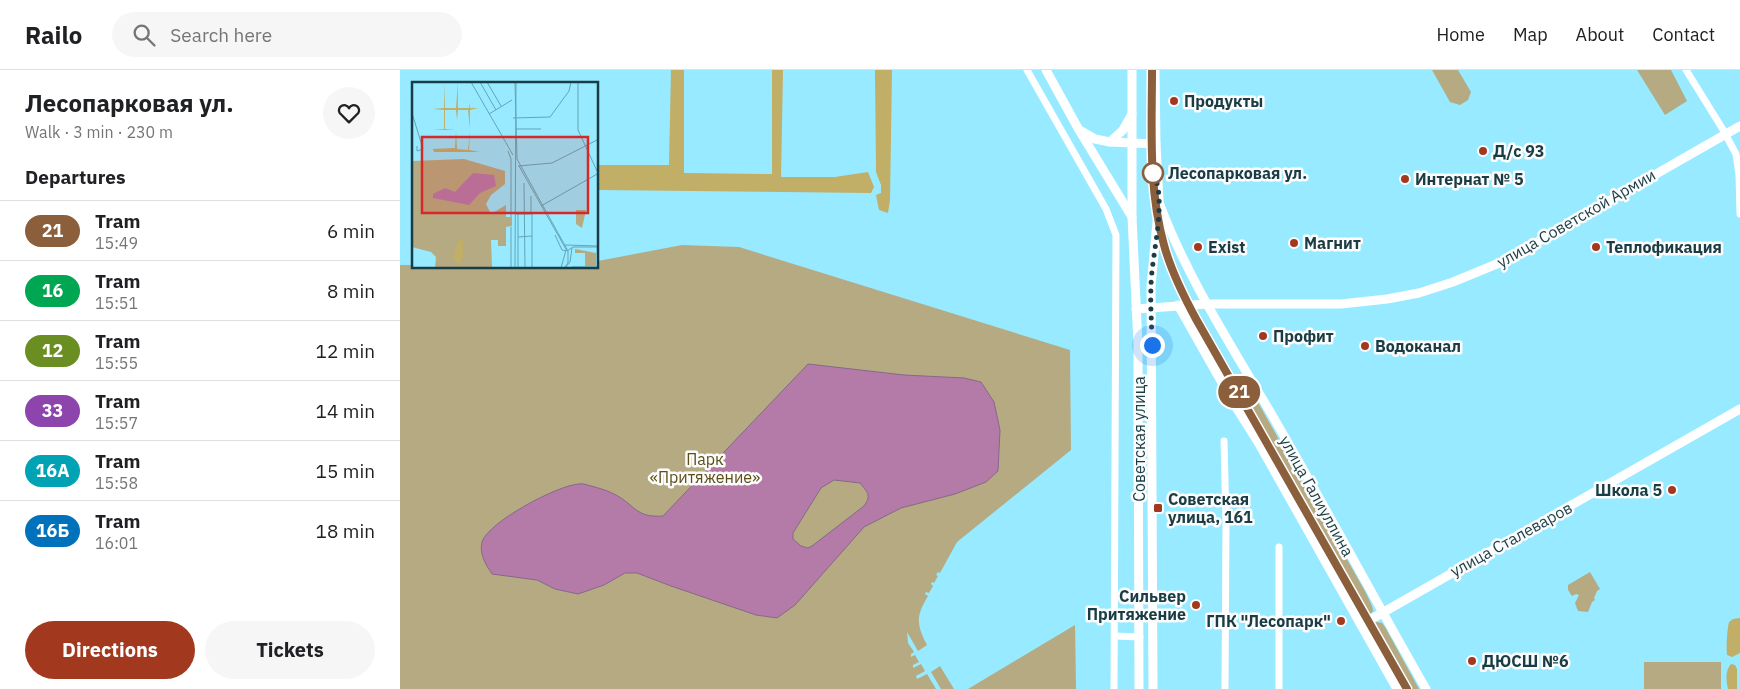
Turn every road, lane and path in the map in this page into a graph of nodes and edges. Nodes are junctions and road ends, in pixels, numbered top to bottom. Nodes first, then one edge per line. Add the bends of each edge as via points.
1 (1027, 70) edge
2 (1046, 70) edge
3 (1132, 70) edge
4 (1156, 70) edge
5 (1686, 70) edge
6 (1132, 114) junction
7 (1740, 126) edge
8 (1079, 130) junction
9 (1725, 134) junction
10 (1110, 142) junction
11 (1132, 143) junction
12 (1156, 144) junction
13 (1159, 201) junction
14 (1740, 214) edge
15 (1132, 217) junction
16 (1207, 304) junction
17 (1178, 305) junction
18 (1152, 308) junction
19 (1136, 309) junction
20 (1740, 409) edge
21 (1224, 441) dead end
22 (1279, 546) dead end
23 (1383, 613) junction
24 (1361, 625) junction
25 (1115, 636) junction
26 (1140, 637) junction
27 (1154, 637) junction
28 (1114, 689) edge
29 (1139, 689) edge
30 (1153, 689) edge
31 (1225, 689) edge
32 (1280, 689) edge
33 (1397, 689) edge
34 (1426, 689) edge

1 - 25 street via 1106,209 1116,235
2 - 8 main road
3 - 6 main road, Советская улица
4 - 12 main road, Советская улица
5 - 9 street
6 - 10 main road via 1123,130
6 - 11 main road, Советская улица
7 - 9 main road, улица Советской Армии
8 - 10 main road via 1095,139
8 - 15 main road
9 - 14 street via 1737,159
9 - 16 main road, улица Советской Армии via 1504,261 1453,282 1411,294 1346,303
10 - 11 main road
11 - 12 main road
11 - 15 main road, Советская улица
12 - 13 main road, Советская улица
13 - 16 main road, Советская улица via 1169,230
13 - 18 main road, Советская улица
15 - 19 main road, Советская улица
16 - 17 main road, улица Советской Армии
16 - 23 main road, улица Галиуллина
17 - 18 main road, улица Советской Армии
17 - 24 main road, улица Галиуллина
18 - 19 main road, улица Советской Армии
18 - 27 main road, Советская улица
19 - 26 main road, Советская улица
20 - 23 main road, улица Сталеваров
21 - 31 street
22 - 32 street
23 - 24 main road, улица Сталеваров
23 - 34 main road, улица Галиуллина
24 - 33 main road, улица Галиуллина
25 - 26 street
25 - 28 street
26 - 27 main road
26 - 29 main road, Советская улица
27 - 30 main road, Советская улица

